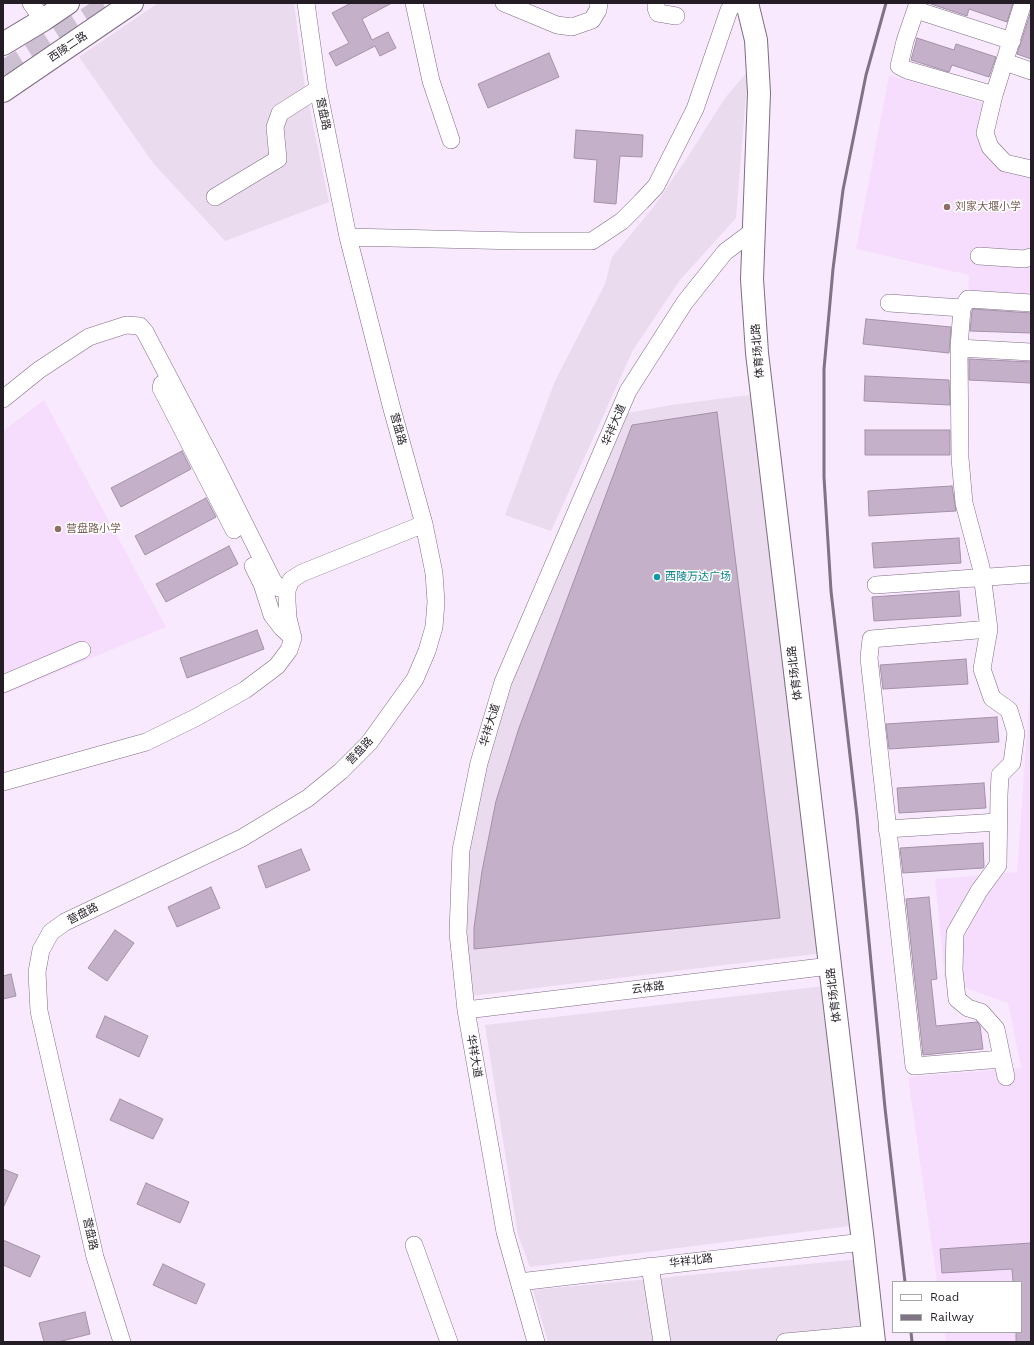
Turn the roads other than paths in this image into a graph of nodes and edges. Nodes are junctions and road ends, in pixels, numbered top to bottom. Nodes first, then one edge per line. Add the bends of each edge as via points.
1 (68, 3) edge
2 (132, 3) edge
3 (306, 3) edge
4 (414, 3) edge
5 (504, 3) edge
6 (599, 3) edge
7 (656, 3) edge
8 (735, 3) edge
9 (747, 3) edge
10 (757, 3) edge
11 (1026, 5) edge
12 (917, 6) edge
13 (37, 12) edge
14 (676, 16) dead end
15 (1012, 41) junction
16 (3, 44) edge
17 (1005, 62) junction
18 (1031, 71) edge
19 (318, 89) junction
20 (3, 91) edge
21 (994, 95) junction
22 (451, 140) dead end
23 (1031, 169) edge
24 (215, 197) dead end
25 (753, 231) junction
26 (348, 237) junction
27 (979, 256) dead end
28 (1031, 257) edge
29 (888, 303) dead end
30 (1031, 303) edge
31 (962, 308) junction
32 (959, 348) junction
33 (1031, 352) edge
34 (167, 373) junction
35 (3, 399) edge
36 (424, 524) junction
37 (1031, 574) edge
38 (982, 578) junction
39 (876, 585) dead end
40 (287, 590) junction
41 (989, 629) junction
42 (293, 638) junction
43 (82, 650) dead end
44 (3, 684) edge
45 (3, 782) edge
46 (998, 822) junction
47 (887, 829) junction
48 (830, 966) junction
49 (466, 1010) junction
50 (1002, 1059) junction
51 (1006, 1077) dead end
52 (863, 1242) junction
53 (414, 1245) dead end
54 (650, 1266) junction
55 (519, 1282) junction
56 (877, 1339) edge
57 (122, 1342) edge
58 (449, 1342) edge
59 (536, 1342) edge
60 (662, 1342) edge
61 (785, 1342) edge

1 - 13 main road
2 - 20 main road, 西陵二路
3 - 19 street, 营盘路
4 - 22 street via 431,81
5 - 6 street via 557,25 572,27 592,20
7 - 14 street via 658,13
8 - 26 street via 729,10 695,109 656,186 622,221 592,241
9 - 25 main road, 体育场北路 via 756,40 759,93
10 - 56 main road, 体育场北路 via 766,37 768,88 763,229 768,348
11 - 15 street
12 - 15 street
12 - 21 street via 899,66
13 - 16 main road
15 - 17 street
17 - 18 street
17 - 21 street
19 - 24 street via 280,112 275,127 278,159
19 - 26 street, 营盘路
21 - 23 street via 985,134 990,147 1005,163
25 - 48 main road, 体育场北路 via 752,279 761,394
25 - 49 street, 华祥大道 via 725,252 684,302 628,391 504,682 479,763 461,850 458,933
26 - 36 street, 营盘路
27 - 28 street via 1024,259
29 - 31 street
30 - 31 street via 968,300
31 - 32 street
32 - 33 street
32 - 38 street via 960,458 964,496
34 - 35 street via 140,326 126,325 89,338 39,370
34 - 40 street via 273,581 279,588
34 - 42 street via 161,388 262,584 272,615
36 - 40 street via 302,573 291,580
36 - 57 street, 营盘路 via 434,573 434,626 415,679 369,743 341,771 308,798 242,838 65,922 51,932 40,950 37,972 39,1011 95,1257
37 - 38 street
38 - 39 street
38 - 41 street
40 - 42 street via 288,618
41 - 46 street via 982,669 992,698 1009,710 1016,733 1012,763 1000,775
41 - 47 street via 871,639 869,658
42 - 45 street via 289,650 277,666 245,690 195,718 146,742
43 - 44 street
46 - 47 street
46 - 50 street via 998,865 979,891 956,933 954,970 958,999 968,1008 981,1012 996,1029
47 - 50 street via 914,1066
48 - 49 street, 云体路
48 - 52 main road, 体育场北路
49 - 55 street, 华祥大道 via 505,1232
50 - 51 street
52 - 54 street, 华祥北路
52 - 56 main road, 体育场北路
53 - 58 street
54 - 55 street, 华祥北路
54 - 60 street
55 - 59 street, 华祥大道
56 - 61 street

